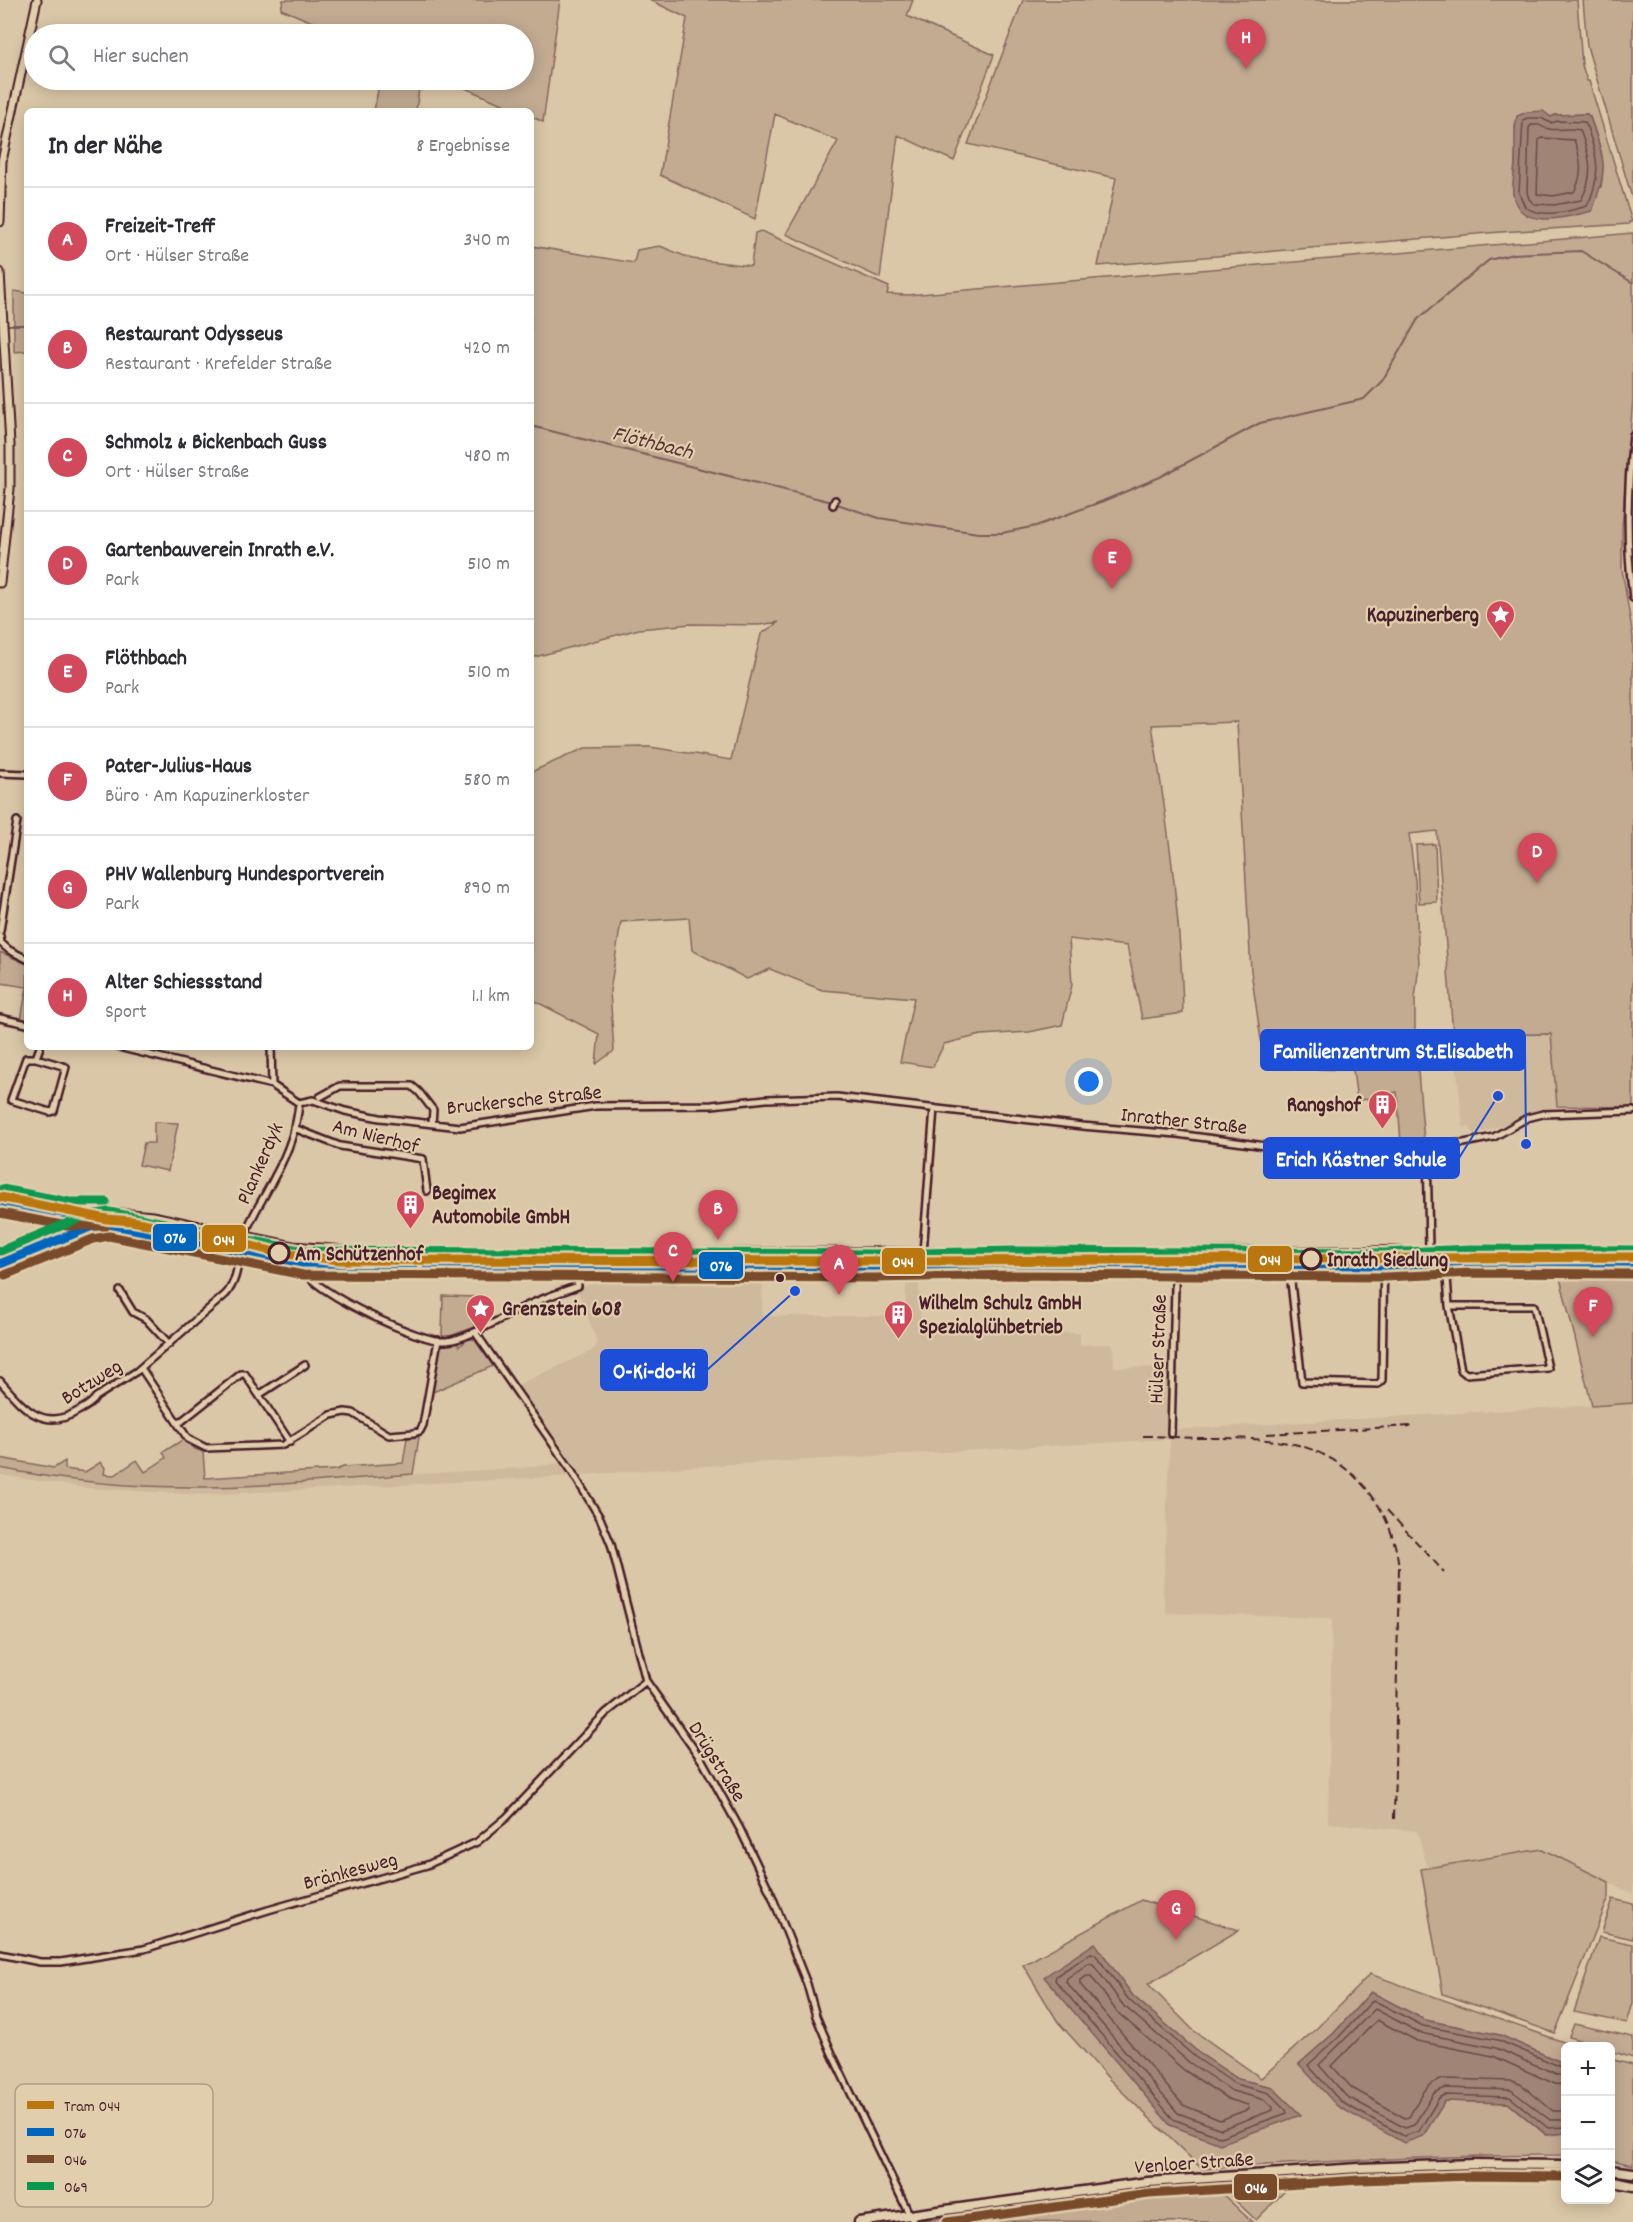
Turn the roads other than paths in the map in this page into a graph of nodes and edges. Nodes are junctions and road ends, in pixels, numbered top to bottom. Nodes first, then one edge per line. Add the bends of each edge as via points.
1 (37, 0) edge
2 (32, 24) edge
3 (24, 58) edge
4 (1, 161) edge
5 (0, 222) edge
6 (0, 272) edge
7 (1633, 436) edge
8 (0, 583) edge
9 (1633, 598) edge
10 (0, 773) edge
11 (24, 774) edge
12 (17, 821) dead end
13 (0, 931) edge
14 (0, 936) edge
15 (24, 958) edge
16 (0, 1018) edge
17 (24, 1023) edge
18 (39, 1050) edge
19 (141, 1050) edge
20 (271, 1050) edge
21 (36, 1058) junction
22 (272, 1085) junction
23 (316, 1098) junction
24 (300, 1103) junction
25 (655, 1107) joint
26 (934, 1108) junction
27 (1633, 1111) edge
28 (432, 1124) junction
29 (294, 1128) junction
30 (1427, 1146) junction
31 (427, 1191) dead end
32 (0, 1201) edge
33 (68, 1214) junction
34 (72, 1234) junction
35 (244, 1235) junction
36 (306, 1247) junction
37 (1176, 1250) junction
38 (1384, 1250) junction
39 (1429, 1250) junction
40 (1633, 1250) edge
41 (241, 1251) junction
42 (923, 1251) junction
43 (1446, 1262) junction
44 (1633, 1262) edge
45 (303, 1263) junction
46 (0, 1264) edge
47 (1175, 1264) junction
48 (1290, 1264) junction
49 (575, 1265) junction
50 (1384, 1265) junction
51 (922, 1266) junction
52 (120, 1291) dead end
53 (1449, 1306) junction
54 (475, 1332) junction
55 (438, 1340) junction
56 (169, 1344) junction
57 (305, 1365) dead end
58 (141, 1368) junction
59 (0, 1382) edge
60 (259, 1395) junction
61 (178, 1424) junction
62 (1171, 1434) dead end
63 (290, 1442) junction
64 (646, 1681) junction
65 (0, 1954) edge
66 (1561, 2165) edge
67 (1535, 2166) junction
68 (1561, 2171) edge
69 (1615, 2171) edge
70 (1633, 2173) edge
71 (1615, 2182) edge
72 (1633, 2186) edge
73 (911, 2218) edge
74 (859, 2222) edge

1 - 2 street
3 - 4 street
4 - 5 street
6 - 8 street via 10,444 10,489
7 - 9 street via 1628,531
10 - 11 street
12 - 13 street
14 - 15 street via 9,951
16 - 17 street
18 - 21 street
19 - 22 street
20 - 22 street
21 - 21 street via 26,1058 11,1100 54,1111 66,1067
22 - 24 street
23 - 24 street, Bruckersche Straße
23 - 28 street, Bruckersche Straße via 345,1111
23 - 28 street, Bruckersche Straße via 340,1086 412,1086 433,1110
24 - 29 street, Plankerdyk
25 - 26 street, Inrather Straße via 837,1097
25 - 28 street, Bruckersche Straße via 596,1106 460,1126
26 - 30 street, Inrather Straße via 1273,1147
26 - 42 street
27 - 30 street, Inrather Straße via 1543,1114 1527,1118 1494,1137
29 - 31 street, Am Nierhof via 340,1146 423,1159
29 - 35 street, Plankerdyk via 275,1178
30 - 39 street
32 - 33 street
33 - 34 street via 77,1224
33 - 35 street via 153,1216
34 - 41 street, Hülser Straße via 109,1224
34 - 46 street
35 - 36 street
35 - 41 street, Plankerdyk
36 - 42 street via 387,1253
36 - 45 street
37 - 38 street
37 - 42 street
37 - 47 street, Hülser Straße
38 - 39 street
38 - 50 street
39 - 40 street
41 - 45 street, Hülser Straße
41 - 56 street, Botzweg via 232,1286
42 - 51 street
43 - 44 street, Hülser Straße
43 - 50 street, Hülser Straße
43 - 53 street
45 - 49 street, Hülser Straße
45 - 55 street via 306,1274 340,1299 390,1325
47 - 48 street, Hülser Straße
47 - 51 street, Hülser Straße
47 - 62 street, Hülser Straße
48 - 50 street, Hülser Straße
48 - 50 street via 1302,1382 1378,1384 1382,1380
49 - 51 street, Hülser Straße
49 - 54 street via 578,1286
52 - 56 street via 133,1312 146,1319
53 - 53 street via 1461,1370 1466,1374 1548,1368 1534,1306
54 - 55 street via 447,1342
54 - 64 street, Drügstraße via 600,1518
55 - 63 street via 420,1431 389,1435 345,1412 331,1415
56 - 58 street, Botzweg
57 - 60 street
58 - 59 street, Botzweg via 85,1407 58,1419 27,1410
58 - 61 street
60 - 61 street via 247,1376 241,1374
60 - 63 street
61 - 63 street via 188,1439 206,1448
64 - 65 street, Bränkesweg via 606,1713 507,1817 477,1842 427,1865 144,1949 61,1962
64 - 73 street, Drügstraße via 703,1762 740,1829 772,1896 833,2056
66 - 67 main road, Venloer Straße
67 - 68 main road, Venloer Straße
67 - 73 main road, Venloer Straße via 1359,2168 1148,2182
69 - 70 main road
71 - 72 main road
73 - 74 main road, Venloer Straße

